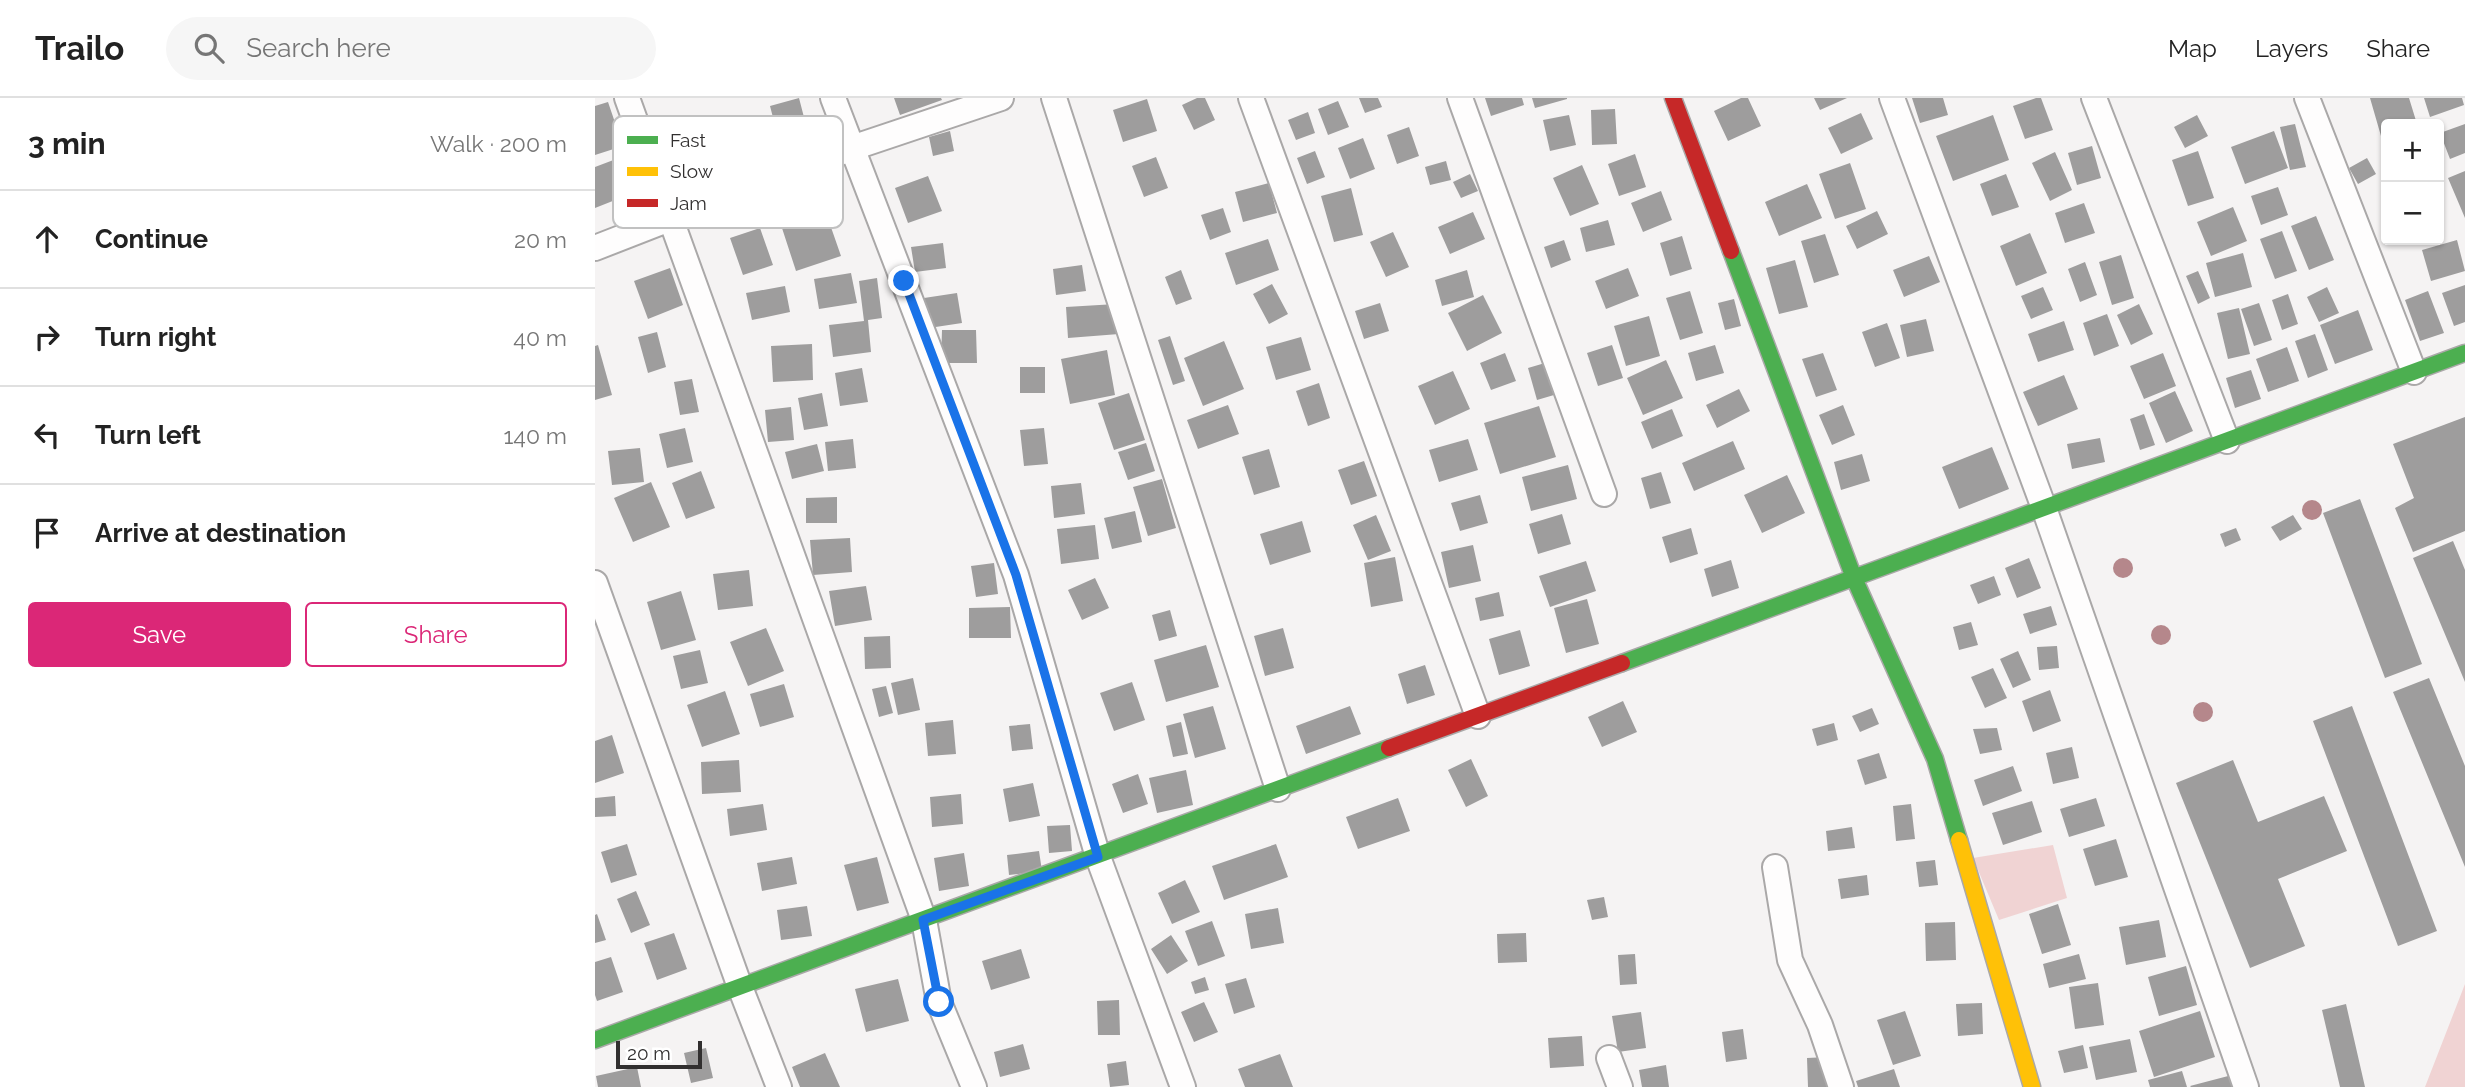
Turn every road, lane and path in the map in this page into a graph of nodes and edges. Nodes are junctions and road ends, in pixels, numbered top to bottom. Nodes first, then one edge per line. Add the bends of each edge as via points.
1 (627, 98) edge
2 (833, 98) edge
3 (1001, 98) edge
4 (1054, 98) edge
5 (1251, 98) edge
6 (1460, 98) edge
7 (1673, 98) edge
8 (1892, 98) edge
9 (2094, 98) edge
10 (2307, 98) edge
11 (634, 116) edge
12 (840, 116) edge
13 (843, 124) edge
14 (852, 148) junction
15 (843, 152) edge
16 (649, 228) edge
17 (676, 228) edge
18 (595, 248) edge
19 (2465, 353) edge
20 (2414, 372) junction
21 (2227, 441) junction
22 (1604, 494) dead end
23 (2044, 508) junction
24 (1854, 578) junction
25 (595, 583) edge
26 (1478, 716) junction
27 (1278, 789) junction
28 (1098, 857) junction
29 (1775, 867) dead end
30 (923, 920) junction
31 (740, 987) junction
32 (595, 1040) edge
33 (1609, 1058) dead end
34 (779, 1087) edge
35 (974, 1087) edge
36 (1183, 1087) edge
37 (1621, 1087) edge
38 (1840, 1087) edge
39 (2032, 1087) edge
40 (2246, 1087) edge

1 - 11 street
2 - 12 street
3 - 14 street
4 - 27 street
5 - 26 street
6 - 22 street
7 - 24 street
8 - 23 street
9 - 21 street
10 - 20 street
13 - 14 street
14 - 15 street
14 - 28 street via 1016,575
16 - 18 street
17 - 30 street
19 - 20 street
20 - 21 street
21 - 23 street
23 - 24 street
23 - 40 street
24 - 26 street
24 - 39 street via 1934,760
25 - 31 street
26 - 27 street
27 - 28 street
28 - 30 street
28 - 36 street
29 - 38 street via 1790,960 1820,1025
30 - 31 street
30 - 35 street via 939,1002
31 - 32 street
31 - 34 street
33 - 37 street

